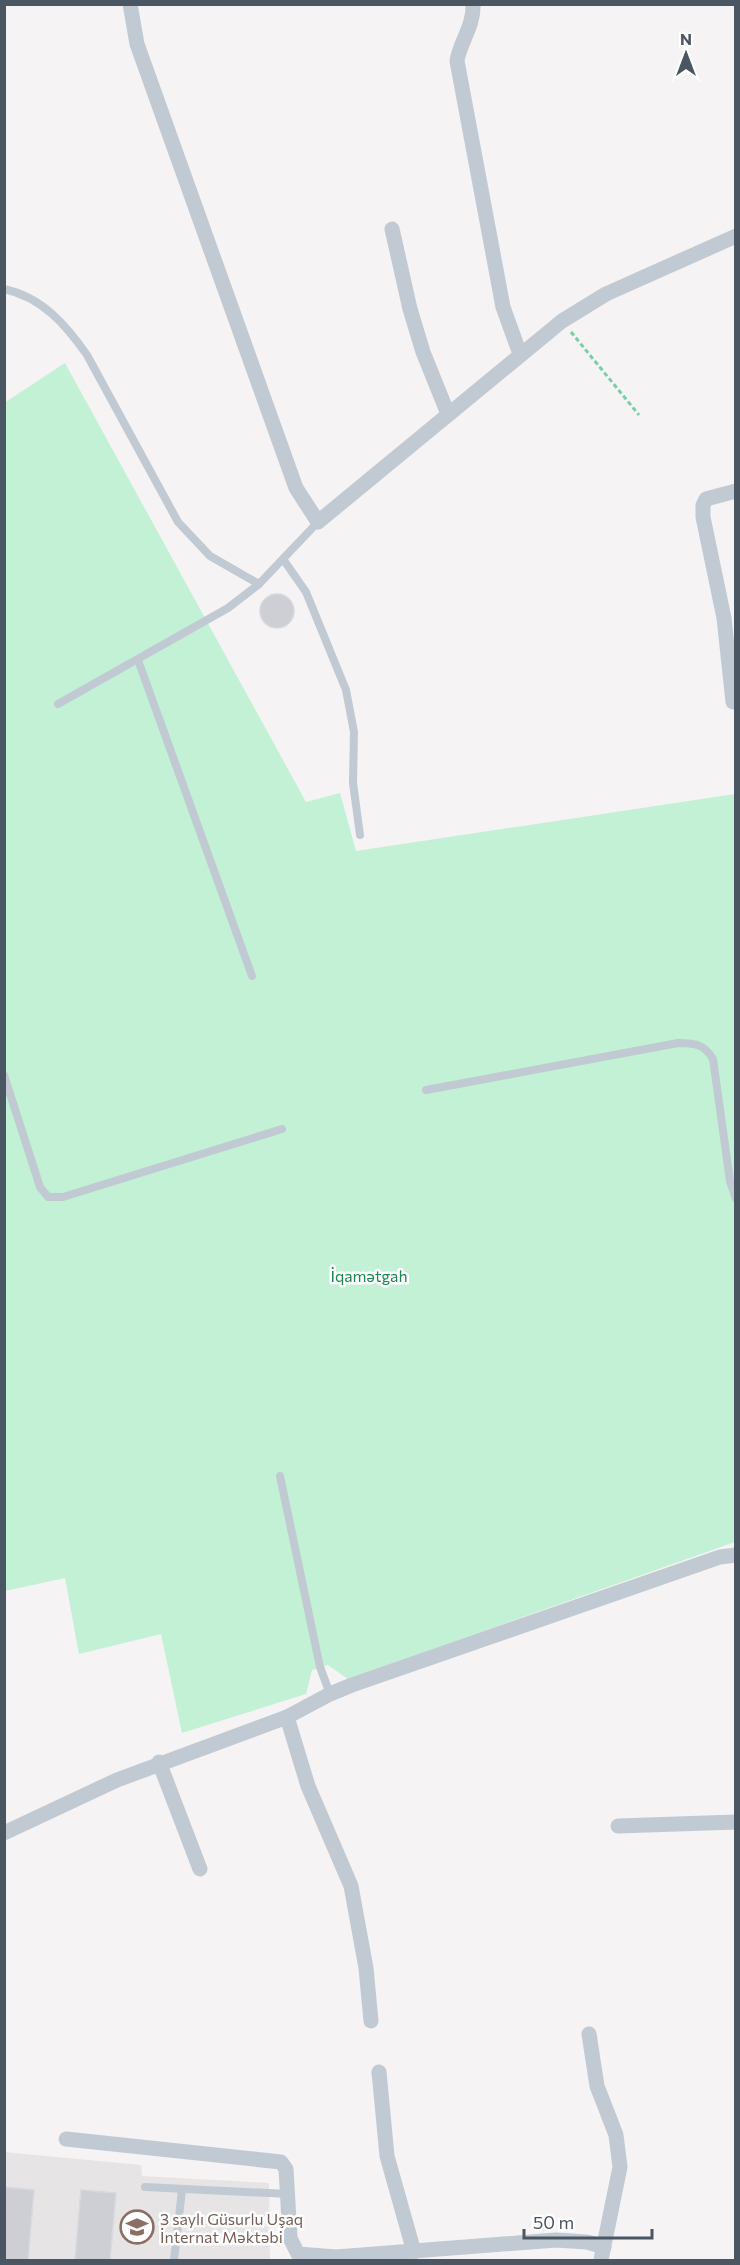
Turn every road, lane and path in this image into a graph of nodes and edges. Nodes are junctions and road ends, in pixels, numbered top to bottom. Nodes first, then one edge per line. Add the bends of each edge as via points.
1 (130, 4) edge
2 (473, 4) edge
3 (392, 229) dead end
4 (735, 236) edge
5 (4, 289) edge
6 (562, 321) junction
7 (520, 354) junction
8 (448, 414) junction
9 (639, 415) dead end
10 (735, 491) edge
11 (318, 522) junction
12 (283, 559) junction
13 (259, 584) junction
14 (138, 660) junction
15 (733, 702) dead end
16 (58, 704) dead end
17 (360, 835) dead end
18 (252, 975) dead end
19 (4, 1075) edge
20 (426, 1090) dead end
21 (282, 1129) dead end
22 (735, 1199) edge
23 (280, 1476) dead end
24 (735, 1555) edge
25 (330, 1694) junction
26 (287, 1717) junction
27 (159, 1762) junction
28 (735, 1822) edge
29 (618, 1826) dead end
30 (4, 1833) edge
31 (200, 1869) dead end
32 (371, 2020) dead end
33 (589, 2034) dead end
34 (380, 2072) dead end
35 (66, 2139) dead end
36 (145, 2187) dead end
37 (182, 2190) junction
38 (288, 2194) junction
39 (414, 2252) junction
40 (602, 2254) edge
41 (174, 2260) edge

1 - 11 street via 137,45 296,488
2 - 7 street via 471,26 459,46 457,62 503,307
3 - 8 street via 410,309
4 - 6 street via 606,294
5 - 13 lane via 44,305 70,331 178,522 210,556
6 - 7 street
6 - 9 path
7 - 8 street
8 - 11 street
10 - 15 street via 706,499 703,505 724,618
11 - 12 lane
12 - 13 lane
12 - 17 lane via 306,592 346,690 354,732 353,783
13 - 14 lane via 209,621
14 - 16 lane
14 - 18 lane
19 - 21 lane via 40,1187 48,1197 63,1197
20 - 22 lane via 693,1042 706,1047 713,1059
23 - 25 lane via 320,1666
24 - 25 street
25 - 26 street
26 - 27 street
26 - 32 street via 308,1786 351,1886
27 - 30 street
27 - 31 street
28 - 29 street
33 - 40 street via 597,2086 616,2135 620,2167
34 - 39 street via 387,2156
35 - 38 street via 281,2162 286,2169
36 - 37 lane
37 - 38 lane
37 - 41 lane
38 - 39 street via 290,2238 298,2254 336,2257
39 - 40 street via 556,2240 587,2242

